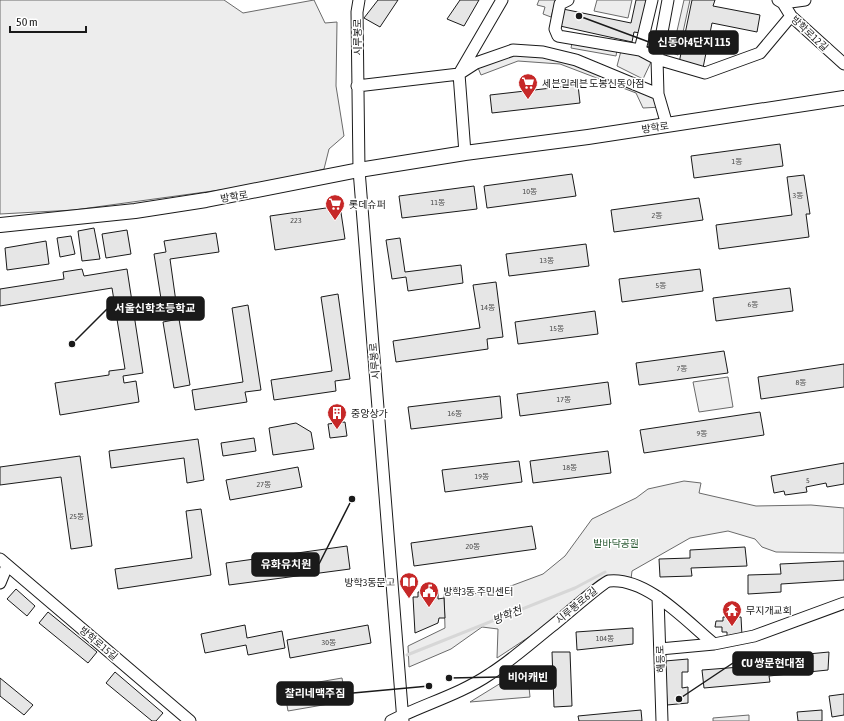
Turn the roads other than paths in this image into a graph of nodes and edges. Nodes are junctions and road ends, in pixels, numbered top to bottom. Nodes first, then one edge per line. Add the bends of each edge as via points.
1 (359, 0) edge
2 (502, 0) edge
3 (568, 0) edge
4 (652, 0) edge
5 (668, 0) edge
6 (805, 0) edge
7 (782, 1) edge
8 (791, 16) junction
9 (640, 50) junction
10 (657, 59) junction
11 (844, 64) edge
12 (459, 74) junction
13 (357, 86) junction
14 (658, 94) junction
15 (844, 98) edge
16 (668, 125) junction
17 (465, 153) junction
18 (359, 170) junction
19 (0, 225) edge
20 (4, 562) edge
21 (0, 583) edge
22 (658, 597) junction
23 (844, 604) edge
24 (714, 644) junction
25 (660, 649) junction
26 (403, 718) edge
27 (190, 721) edge
28 (391, 721) edge
29 (662, 721) edge

1 - 13 street, 시루봉로
2 - 12 street
3 - 9 street via 560,4 555,29 558,36
4 - 9 street
5 - 10 street
6 - 7 street
7 - 8 street, 방학로12길
8 - 10 street via 760,53 705,73
8 - 11 street, 방학로12길
9 - 10 street
10 - 14 street
12 - 13 street
12 - 14 street via 476,63 514,50 542,52 576,60
12 - 17 street
13 - 18 street, 시루봉로
14 - 16 street
15 - 16 main road, 방학로
16 - 17 main road, 방학로
17 - 18 main road, 방학로
18 - 19 main road, 방학로 via 206,200 128,212
18 - 26 street, 시루봉로
20 - 21 street, 방학로15길
20 - 27 street, 방학로15길
22 - 24 street, 시루봉로6길
22 - 25 street, 해등로
22 - 26 street, 시루봉로6길 via 636,586 605,582 490,674
23 - 24 street via 754,636
24 - 25 street
25 - 29 street, 해등로
26 - 28 street, 시루봉로6길

